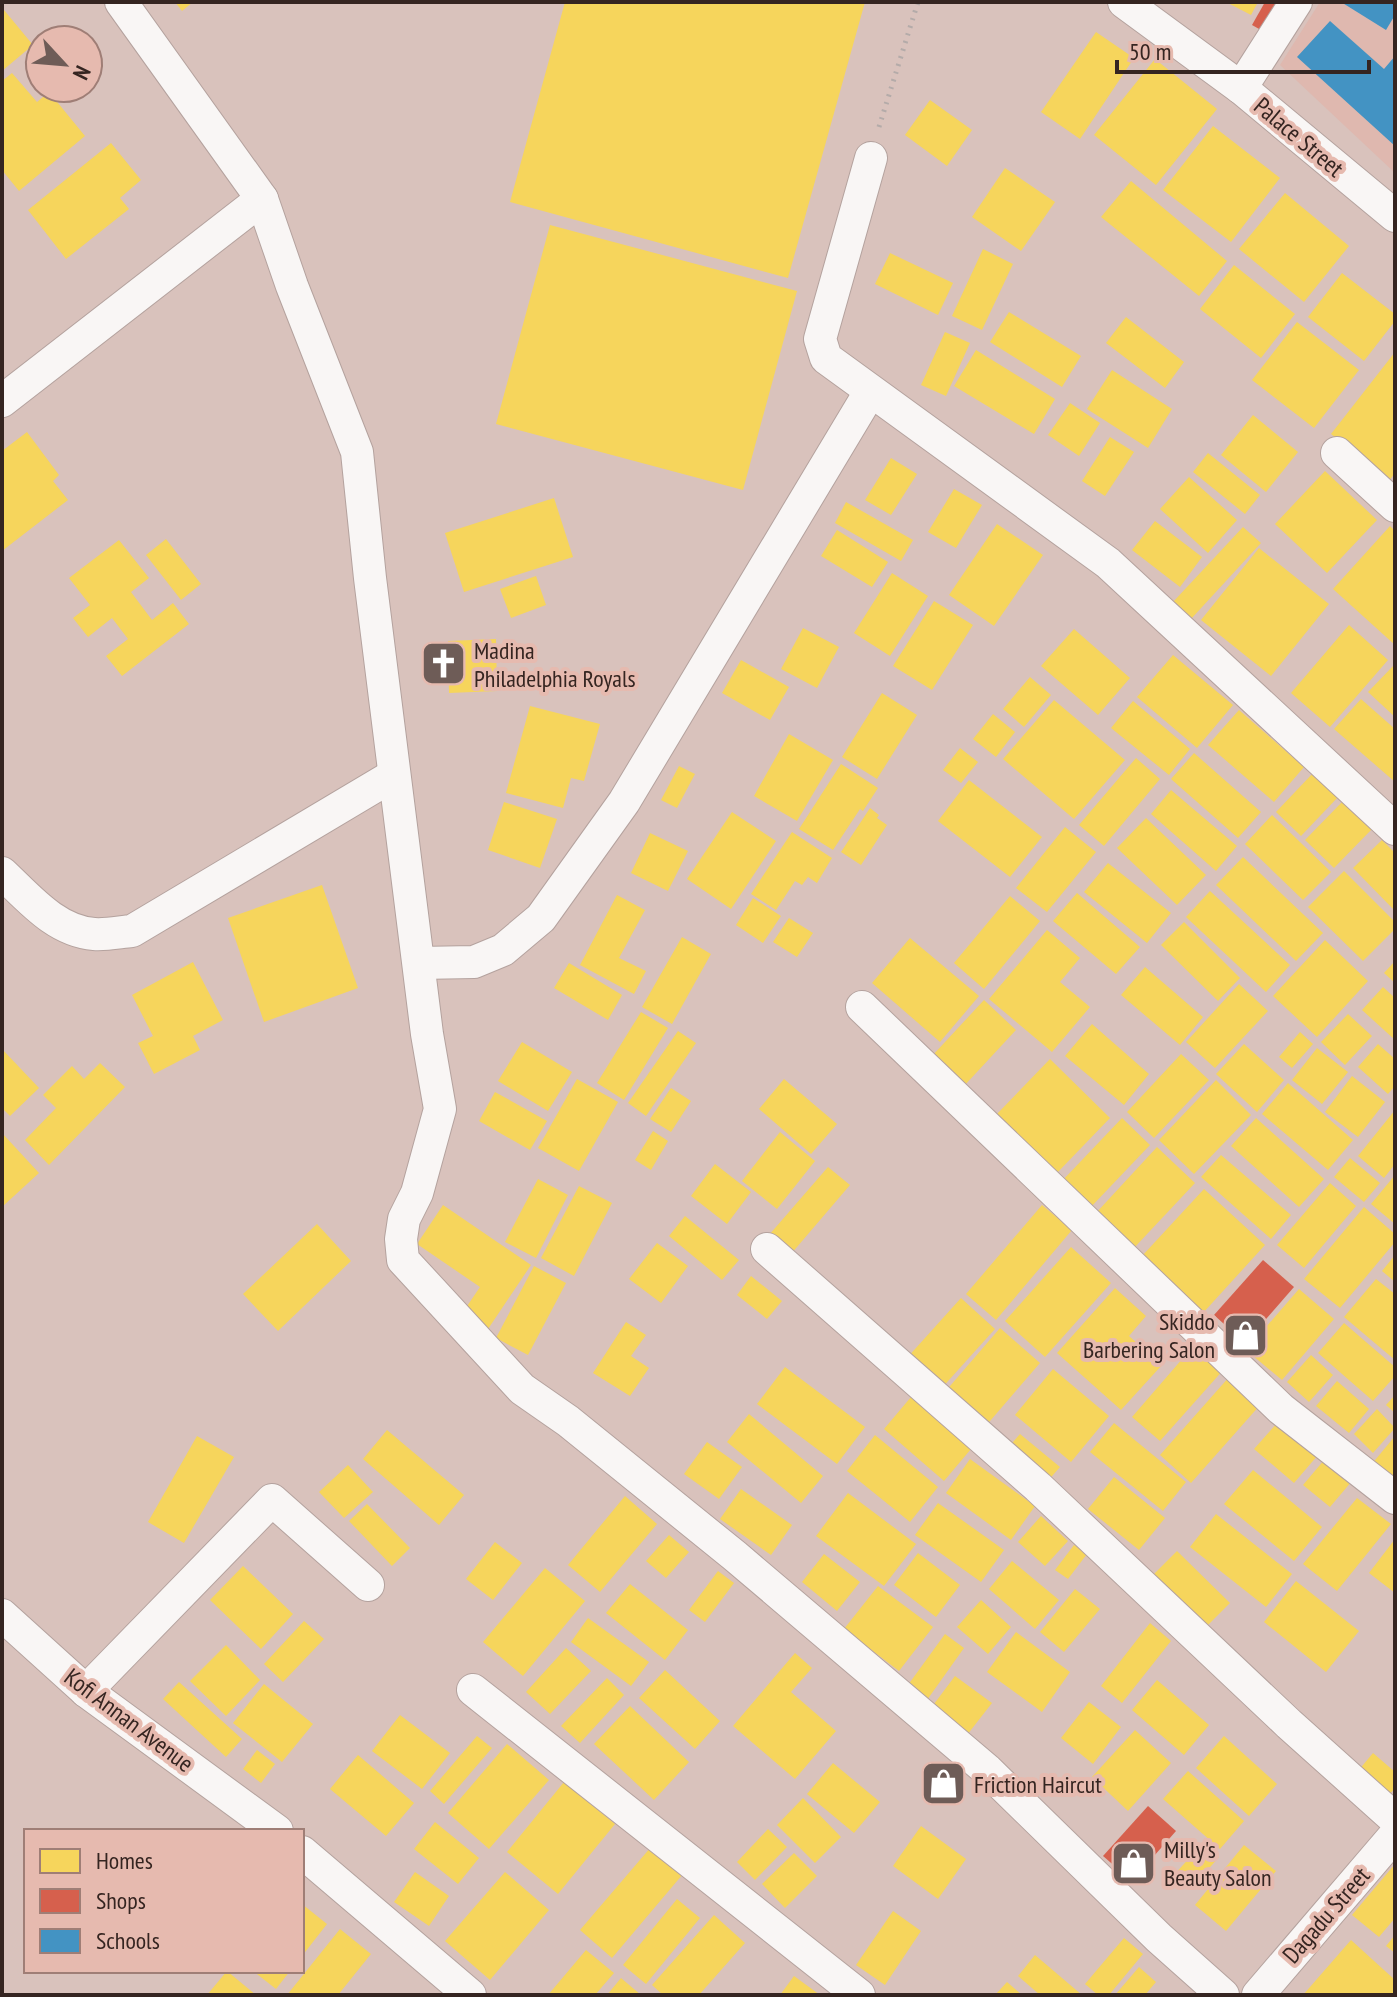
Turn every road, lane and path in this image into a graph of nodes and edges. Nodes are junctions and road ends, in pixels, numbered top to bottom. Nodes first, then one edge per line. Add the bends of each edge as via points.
1 (121, 2) edge
2 (918, 2) edge
3 (1124, 2) edge
4 (1296, 2) edge
5 (1241, 88) junction
6 (871, 158) joint
7 (262, 199) junction
8 (1395, 216) edge
9 (870, 392) junction
10 (2, 401) edge
11 (1337, 453) dead end
12 (1395, 506) edge
13 (394, 775) junction
14 (1395, 829) edge
15 (2, 873) edge
16 (419, 963) junction
17 (862, 1007) dead end
18 (767, 1249) dead end
19 (1395, 1498) edge
20 (368, 1585) dead end
21 (2, 1615) edge
22 (473, 1690) dead end
23 (86, 1691) junction
24 (1395, 1819) edge
25 (269, 1825) edge
26 (1395, 1835) edge
27 (304, 1854) edge
28 (470, 1995) edge
29 (859, 1995) edge
30 (1223, 1995) edge
31 (1258, 1995) edge

1 - 7 street
2 - 6 path
3 - 5 street, Palace Street
4 - 5 street
5 - 8 street, Palace Street
6 - 9 street via 820,339 826,358
7 - 10 street
7 - 13 street via 357,452
9 - 14 street via 1108,563
9 - 16 street via 624,802 541,918 503,950 474,962
11 - 12 street
13 - 15 street via 132,931 93,934 73,928 40,911
13 - 16 street
16 - 30 street via 440,1109 417,1193 404,1219 403,1260 522,1389 735,1556 987,1770
17 - 19 street via 1281,1409
18 - 24 street via 1038,1487
20 - 23 street via 272,1500
21 - 23 street, Kofi Annan Avenue
22 - 29 street
23 - 25 street, Kofi Annan Avenue
26 - 31 street, Dagadu Street
27 - 28 street

